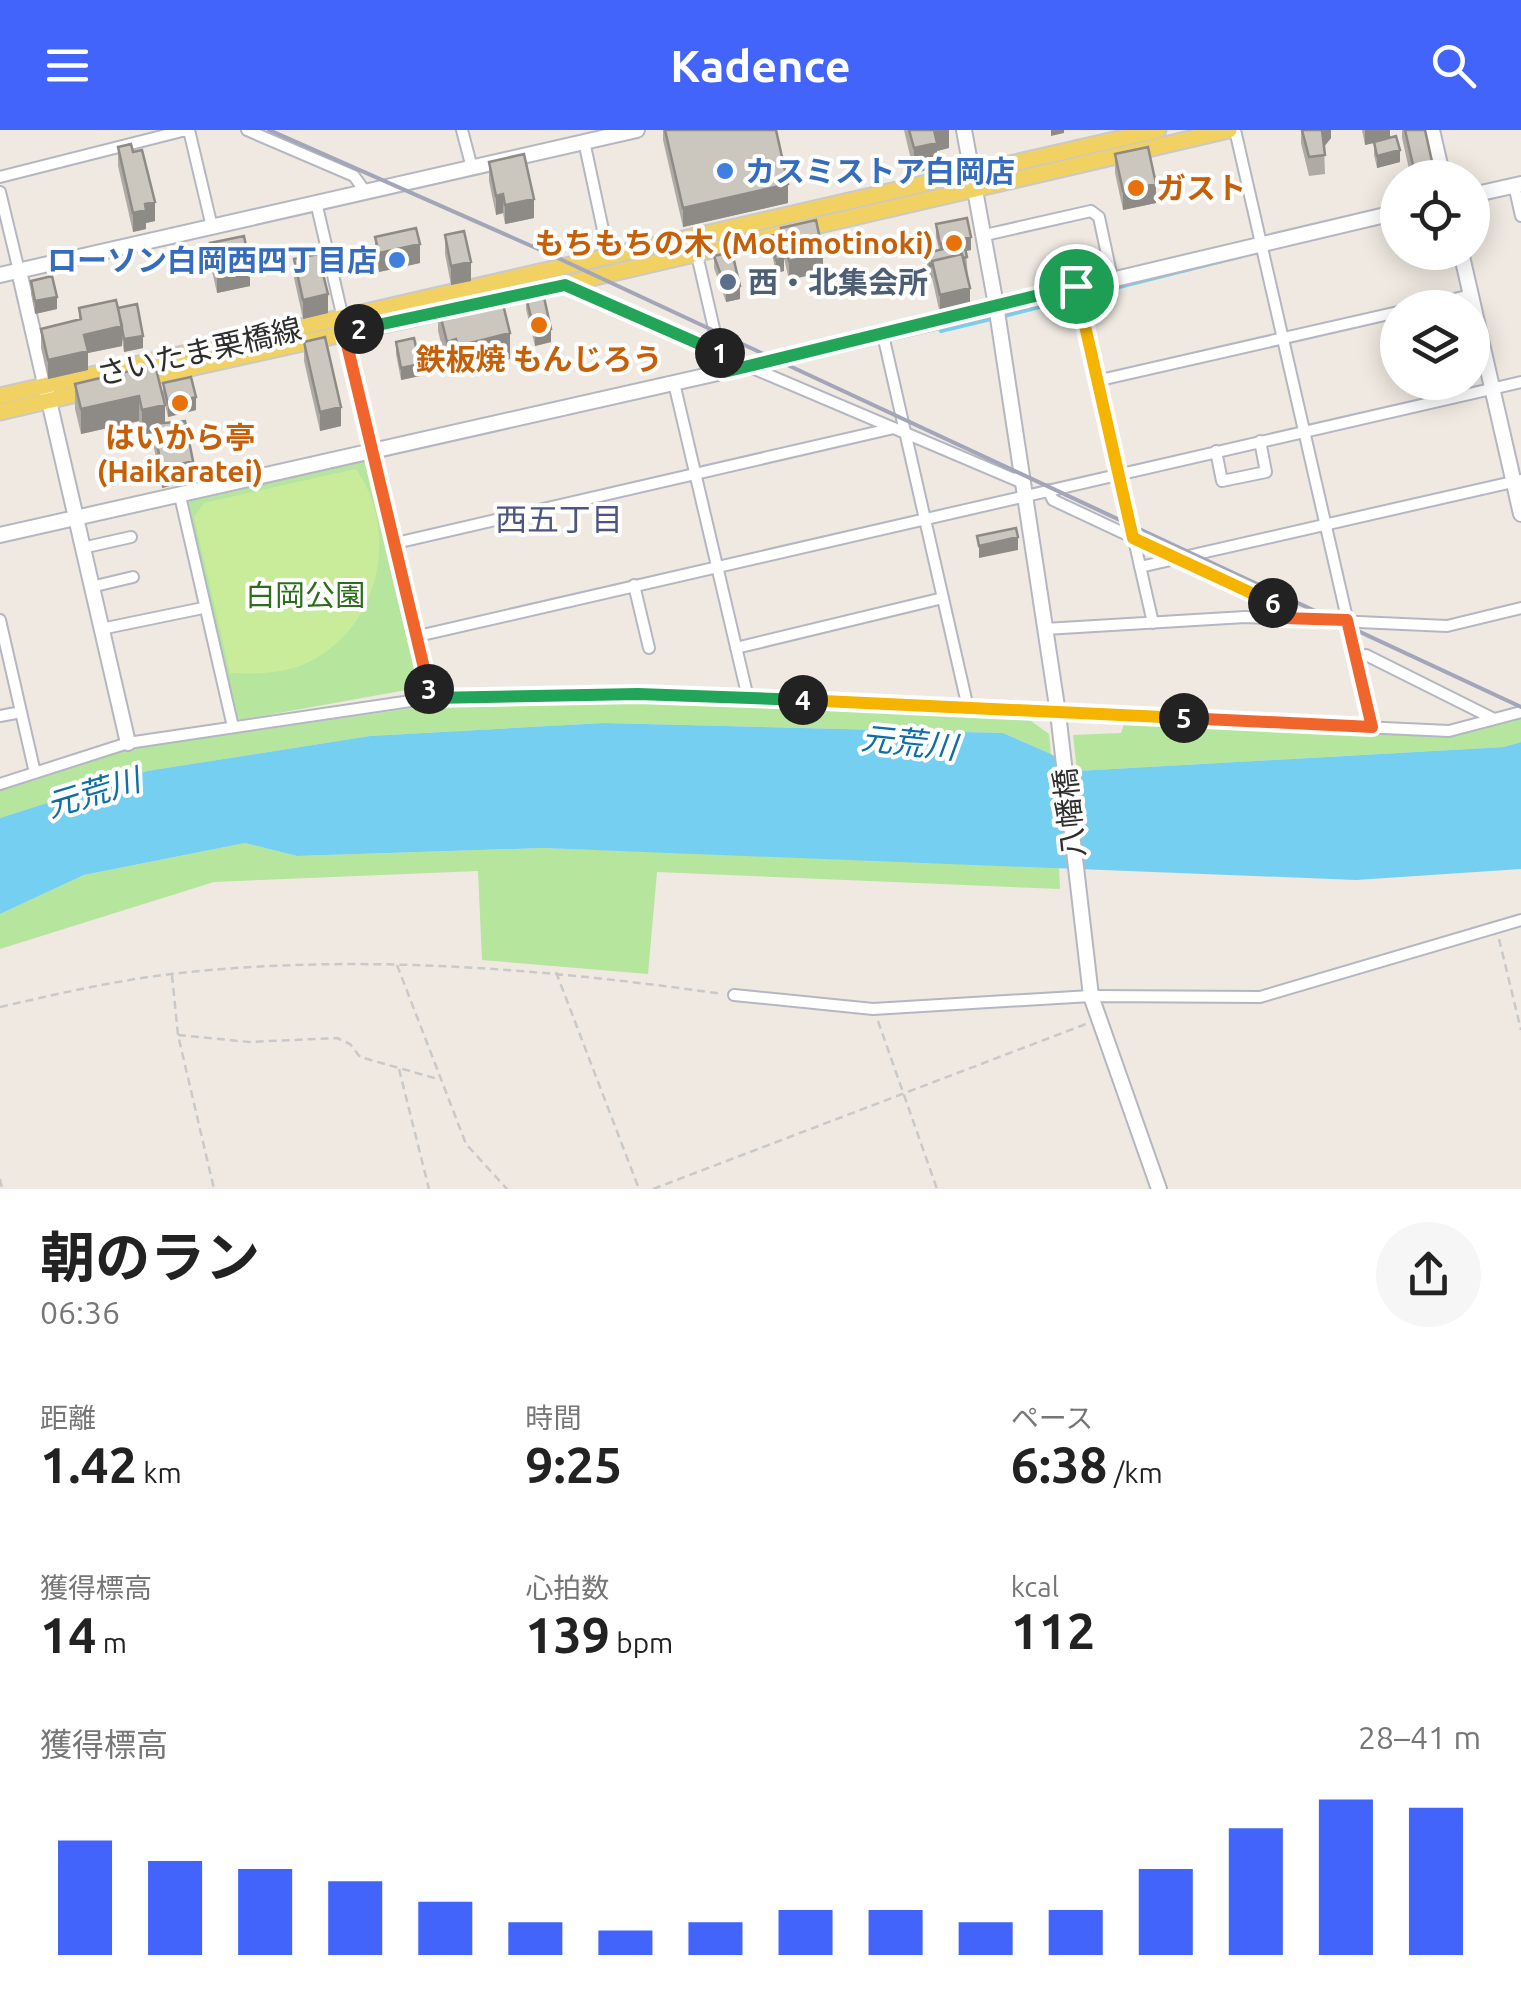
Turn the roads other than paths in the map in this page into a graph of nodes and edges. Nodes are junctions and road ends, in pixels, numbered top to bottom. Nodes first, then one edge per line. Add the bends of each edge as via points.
1 (187, 130) edge
2 (247, 130) edge
3 (462, 130) edge
4 (636, 130) edge
5 (964, 130) edge
6 (1158, 130) edge
7 (1232, 130) edge
8 (1432, 130) edge
9 (584, 142) junction
10 (1439, 160) edge
11 (472, 168) junction
12 (0, 177) edge
13 (975, 180) junction
14 (1517, 184) edge
15 (364, 190) junction
16 (1490, 191) edge
17 (0, 192) edge
18 (316, 202) junction
19 (1380, 216) edge
20 (1521, 216) edge
21 (212, 227) junction
22 (985, 235) junction
23 (1262, 244) junction
24 (697, 254) junction
25 (609, 258) junction
26 (19, 270) junction
27 (0, 275) edge
28 (1112, 278) junction
29 (565, 285) junction
30 (1076, 286) junction
31 (996, 304) junction
32 (1380, 316) edge
33 (343, 325) junction
34 (883, 335) junction
35 (1283, 338) junction
36 (719, 349) junction
37 (749, 366) junction
38 (724, 372) junction
39 (1490, 380) edge
40 (1096, 381) junction
41 (1521, 382) edge
42 (674, 383) junction
43 (1492, 389) junction
44 (46, 394) junction
45 (0, 396) edge
46 (0, 412) edge
47 (894, 428) junction
48 (1304, 432) junction
49 (907, 434) junction
50 (1260, 442) junction
51 (375, 449) junction
52 (1216, 451) junction
53 (695, 472) junction
54 (1118, 474) junction
55 (1517, 481) edge
56 (1023, 489) junction
57 (1048, 490) junction
58 (180, 496) junction
59 (1521, 514) edge
60 (76, 517) junction
61 (926, 518) junction
62 (1326, 525) junction
63 (0, 535) edge
64 (131, 537) dead end
65 (1133, 538) junction
66 (396, 543) junction
67 (82, 548) junction
68 (1178, 558) junction
69 (716, 566) junction
70 (1140, 567) junction
71 (133, 578) dead end
72 (634, 585) junction
73 (91, 587) junction
74 (943, 598) junction
75 (204, 608) junction
76 (1521, 608) edge
77 (1282, 618) junction
78 (1347, 620) junction
79 (1153, 623) junction
80 (1, 628) edge
81 (100, 629) junction
82 (1045, 630) junction
83 (418, 636) junction
84 (649, 648) dead end
85 (736, 648) junction
86 (1356, 658) junction
87 (432, 698) junction
88 (748, 698) junction
89 (968, 708) junction
90 (21, 712) junction
91 (1521, 712) edge
92 (1058, 713) junction
93 (0, 716) edge
94 (1494, 719) junction
95 (233, 727) junction
96 (1372, 727) junction
97 (128, 743) junction
98 (35, 773) junction
99 (0, 784) edge
100 (1521, 920) edge
101 (734, 995) road end
102 (1091, 996) junction
103 (1160, 1189) edge

1 - 12 street
1 - 21 street
2 - 15 street via 354,176
3 - 11 street
4 - 9 street
5 - 13 street, 八幡橋
6 - 13 main road, さいたま栗橋線
7 - 13 main road, さいたま栗橋線
7 - 23 street
8 - 10 street
9 - 11 street
9 - 25 street
11 - 15 street
13 - 22 street, 八幡橋
13 - 24 main road, さいたま栗橋線
13 - 25 main road, さいたま栗橋線
14 - 16 street
14 - 20 street
15 - 18 street
17 - 26 street
18 - 21 street
18 - 33 street
19 - 23 street
21 - 26 street
22 - 28 street via 1091,211 1099,217
22 - 31 street, 八幡橋
23 - 28 street
23 - 35 street
24 - 29 main road, さいたま栗橋線
24 - 36 street
25 - 33 main road, さいたま栗橋線
26 - 27 street
26 - 44 street
28 - 30 street
29 - 33 main road, さいたま栗橋線
29 - 36 street
30 - 31 street
30 - 40 street
31 - 34 street
31 - 56 street, 八幡橋
32 - 35 street
33 - 44 main road, さいたま栗橋線
33 - 51 street
34 - 37 street
34 - 49 street
35 - 40 street
35 - 48 street
36 - 38 street
37 - 38 street
37 - 47 street
38 - 42 street
39 - 43 street
40 - 54 street
41 - 43 street
42 - 51 street
42 - 53 street
43 - 48 street
43 - 55 street
44 - 45 main road, さいたま栗橋線
44 - 46 main road, さいたま栗橋線
44 - 60 street
47 - 49 street
47 - 53 street
48 - 50 street
48 - 62 street
49 - 56 street
49 - 61 street
50 - 52 street
50 - 52 street via 1266,472 1222,481
51 - 58 street
51 - 66 street
52 - 54 street
53 - 66 street
53 - 69 street
54 - 57 street
54 - 65 street
55 - 59 street
55 - 62 street
56 - 57 street
56 - 61 street
56 - 82 street, 八幡橋
57 - 65 street via 1053,500
58 - 60 street
58 - 75 street
60 - 63 street
60 - 67 street
61 - 69 street
61 - 74 street
62 - 68 street
62 - 78 street
64 - 67 street
65 - 68 street
65 - 70 street
66 - 83 street
67 - 73 street
68 - 70 street
68 - 77 street via 1277,605
69 - 72 street
69 - 85 street
70 - 79 street
71 - 73 street
72 - 83 street
72 - 84 street
73 - 81 street
74 - 85 street
74 - 89 street
75 - 81 street
75 - 95 street
76 - 78 street via 1447,626
77 - 78 street
77 - 79 street
78 - 86 street
79 - 82 street
80 - 90 street
81 - 97 street
82 - 92 street, 八幡橋
83 - 87 street
85 - 88 street
86 - 94 street via 1366,654
86 - 96 street
87 - 88 street
87 - 95 street
88 - 89 street
89 - 92 street
90 - 93 street
90 - 98 street
91 - 94 street
92 - 96 street
92 - 102 street, 八幡橋
94 - 96 street via 1449,731
95 - 97 street
97 - 98 street
98 - 99 street
100 - 102 street via 1260,998
101 - 102 street via 874,1009
102 - 103 street, 八幡橋

